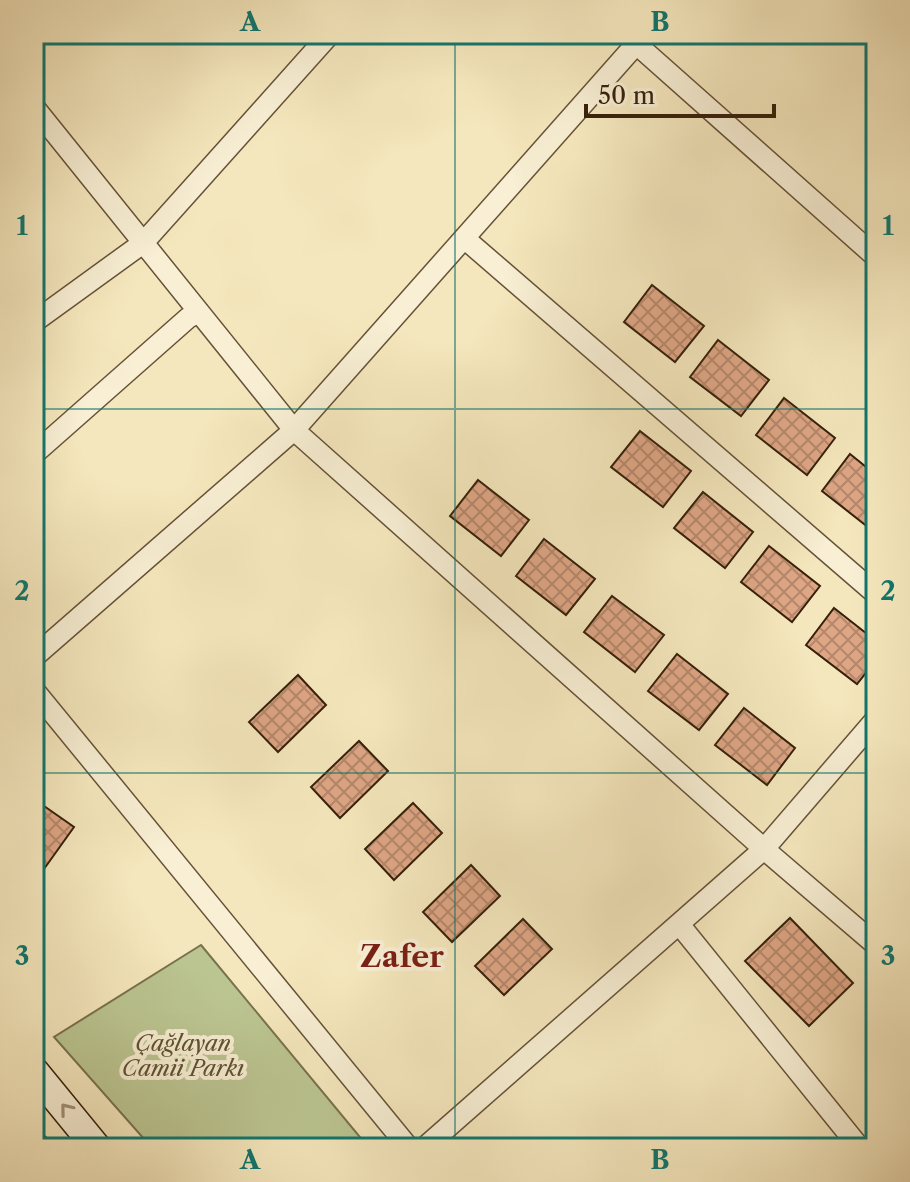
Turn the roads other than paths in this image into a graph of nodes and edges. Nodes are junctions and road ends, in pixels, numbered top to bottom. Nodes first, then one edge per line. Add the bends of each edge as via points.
1 (330, 34) edge
2 (636, 37) edge
3 (34, 107) edge
4 (464, 238) junction
5 (143, 243) junction
6 (876, 257) edge
7 (199, 312) junction
8 (34, 322) edge
9 (294, 430) junction
10 (34, 454) edge
11 (876, 594) edge
12 (34, 657) edge
13 (34, 690) edge
14 (876, 719) edge
15 (764, 849) junction
16 (679, 924) junction
17 (876, 945) edge
18 (34, 1071) edge
19 (97, 1148) edge
20 (409, 1148) edge
21 (424, 1148) edge
22 (860, 1148) edge

1 - 5 street
2 - 4 street
2 - 6 street
3 - 5 street
4 - 9 street
4 - 11 street
5 - 7 street
5 - 8 street
7 - 9 street
7 - 10 street
9 - 12 street
9 - 15 street
13 - 20 street
14 - 15 street
15 - 16 street
15 - 17 street
16 - 21 street
16 - 22 street
19 -> 18 main road

